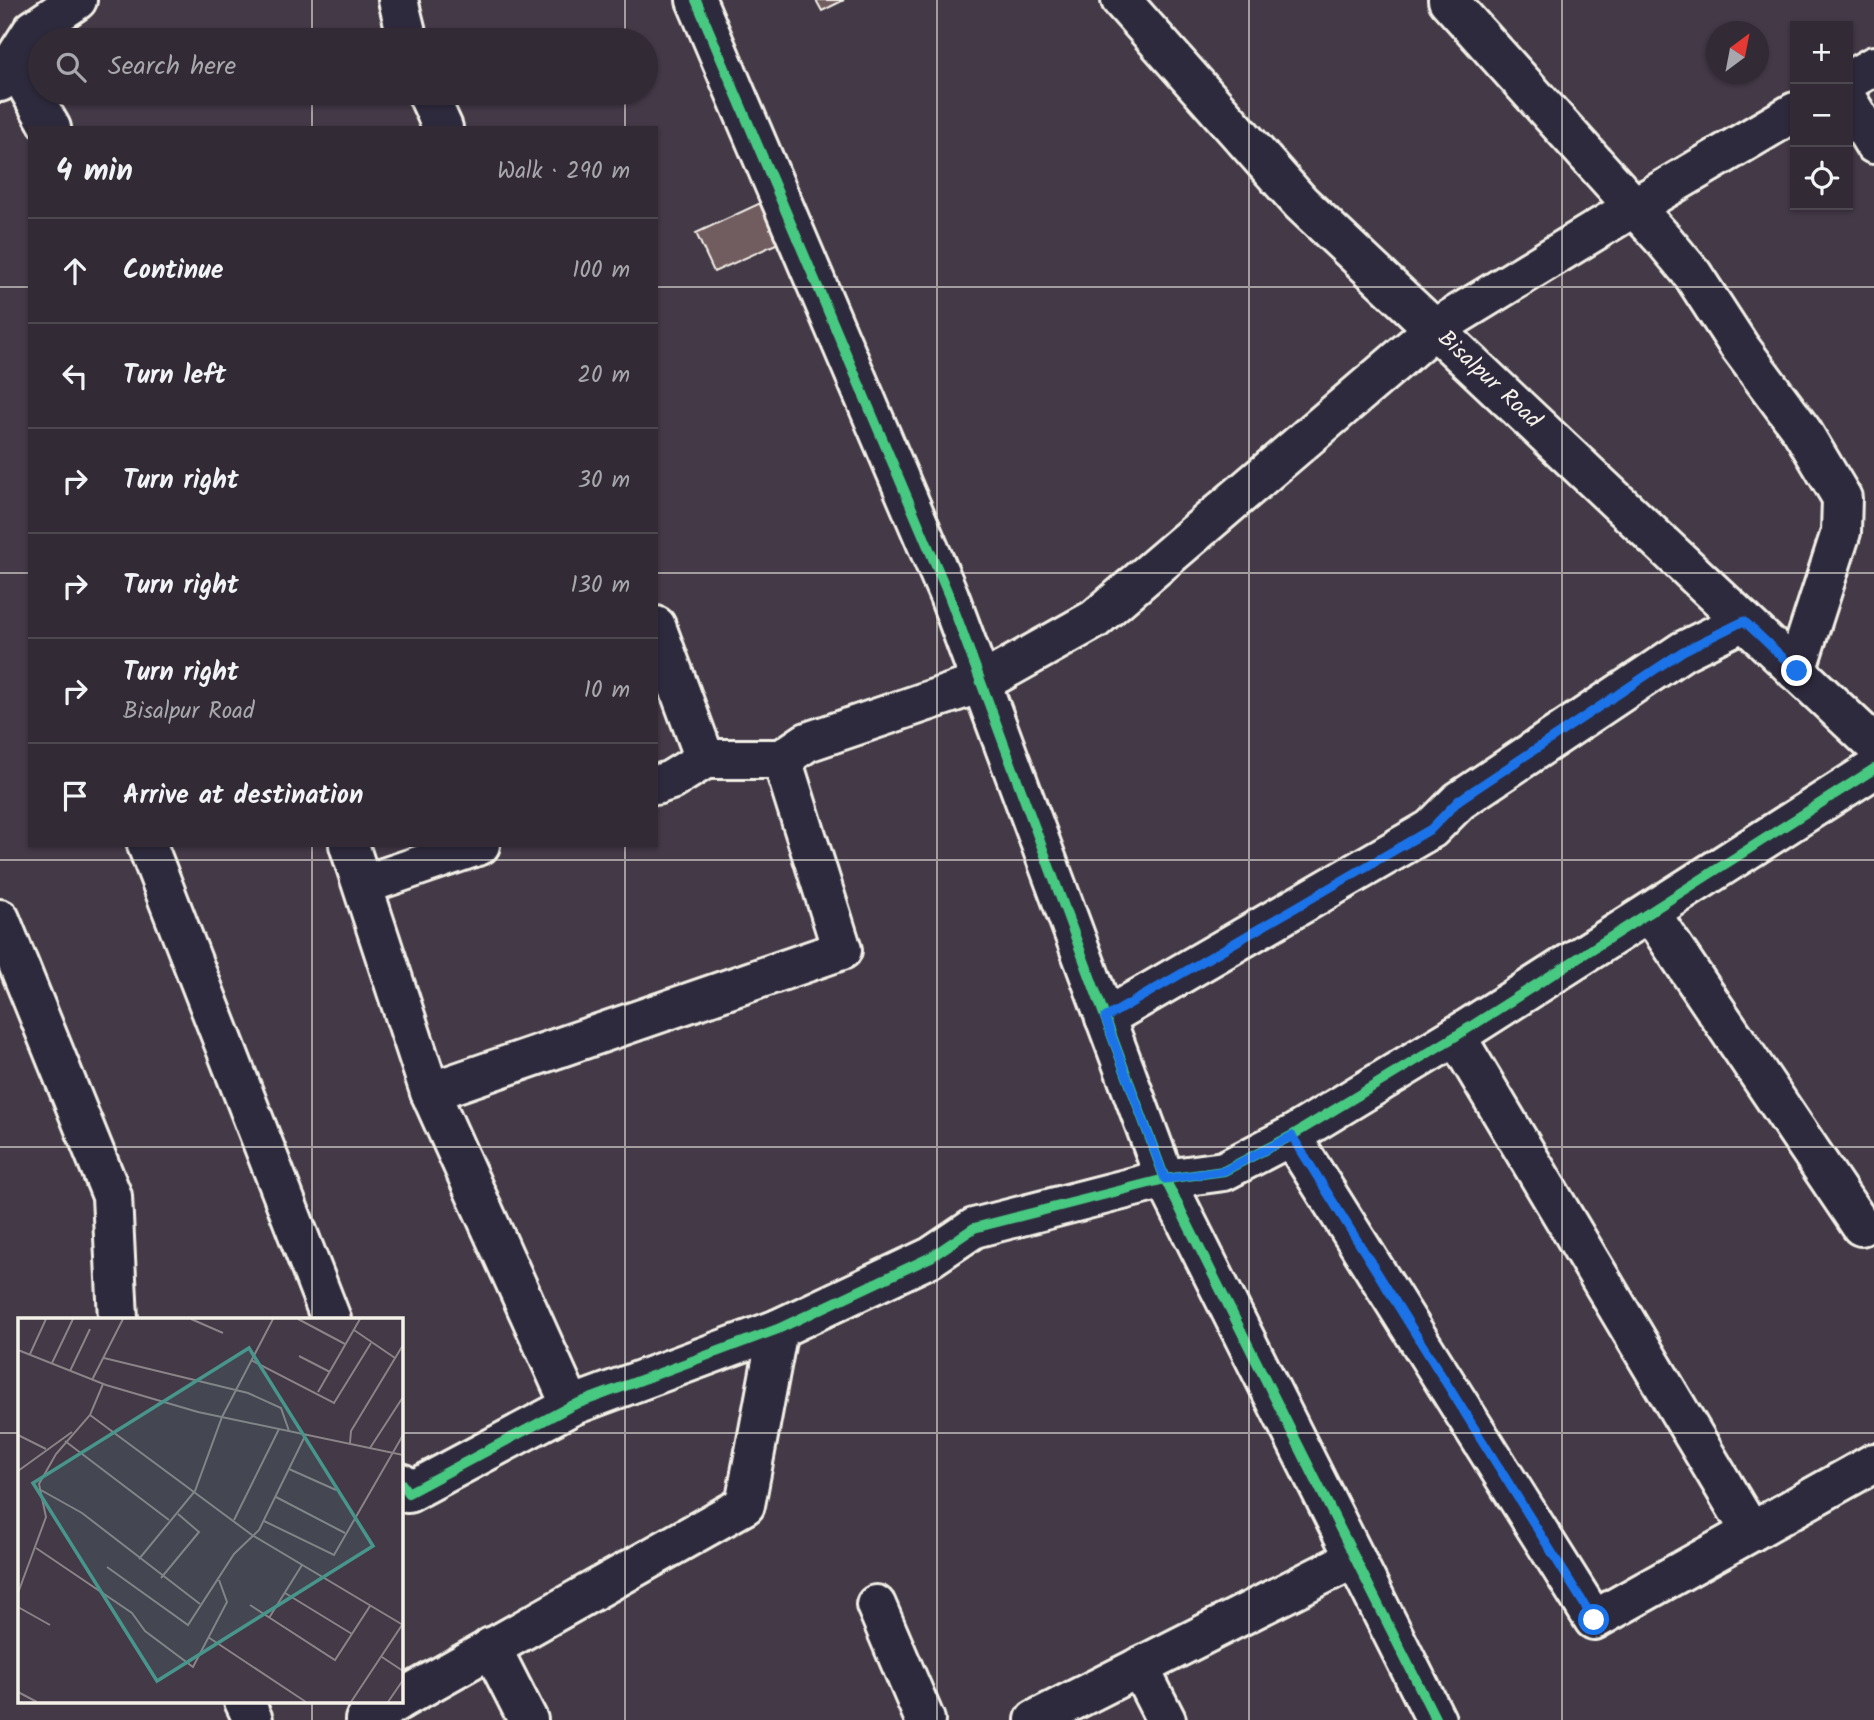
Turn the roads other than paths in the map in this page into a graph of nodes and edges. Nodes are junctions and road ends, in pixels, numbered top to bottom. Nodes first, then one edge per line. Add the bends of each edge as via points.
1 (77, 0) edge
2 (398, 0) edge
3 (696, 0) edge
4 (1121, 0) edge
5 (1448, 0) edge
6 (36, 28) edge
7 (405, 28) edge
8 (28, 38) edge
9 (1874, 66) edge
10 (7, 71) edge
11 (1853, 78) edge
12 (28, 98) edge
13 (33, 105) edge
14 (432, 105) edge
15 (1853, 109) edge
16 (1790, 115) edge
17 (49, 126) edge
18 (442, 126) edge
19 (1874, 144) edge
20 (1634, 206) junction
21 (1434, 329) junction
22 (1744, 621) junction
23 (658, 631) edge
24 (1797, 671) junction
25 (981, 683) junction
26 (1874, 744) edge
27 (705, 759) junction
28 (782, 759) junction
29 (1874, 769) edge
30 (658, 784) edge
31 (148, 847) edge
32 (350, 847) edge
33 (474, 847) edge
34 (363, 885) junction
35 (1651, 914) junction
36 (0, 919) edge
37 (1105, 1018) junction
38 (1456, 1036) junction
39 (430, 1092) junction
40 (1292, 1136) junction
41 (1165, 1179) junction
42 (1861, 1226) dead end
43 (118, 1318) edge
44 (331, 1318) edge
45 (778, 1329) junction
46 (571, 1406) junction
47 (1874, 1463) edge
48 (402, 1484) edge
49 (1751, 1532) junction
50 (1355, 1558) junction
51 (876, 1605) dead end
52 (491, 1647) junction
53 (1139, 1667) junction
54 (402, 1698) edge
55 (244, 1702) edge
56 (396, 1702) edge
57 (253, 1720) edge
58 (365, 1720) edge
59 (528, 1720) edge
60 (925, 1720) edge
61 (1035, 1720) edge
62 (1166, 1720) edge
63 (1436, 1720) edge

1 - 6 street
2 - 7 street
3 - 25 street via 949,596
4 - 21 street, Bisalpur Road via 1301,203
5 - 20 street
8 - 10 street
9 - 11 street
10 - 12 street
13 - 17 street
14 - 18 street
15 - 19 street
16 - 20 street
20 - 21 street
20 - 24 street via 1693,275 1802,431 1842,498 1841,532
21 - 22 street, Bisalpur Road
21 - 25 street via 1095,619
22 - 24 street, Bisalpur Road
22 - 37 street via 1683,651 1459,800 1431,829
23 - 27 street
24 - 26 street, Bisalpur Road
25 - 28 street via 807,743
25 - 37 street
27 - 28 street
27 - 30 street
28 - 39 street via 842,950
29 - 35 street
31 - 44 street
32 - 34 street
33 - 34 street
34 - 39 street
35 - 38 street
35 - 42 street
36 - 43 street via 112,1196
37 - 41 street
38 - 40 street
38 - 49 street
39 - 46 street
40 - 41 street via 1224,1171
40 - 49 street via 1594,1620
41 - 45 street via 974,1228 931,1257
41 - 50 street
45 - 46 street
45 - 52 street via 745,1505
46 - 48 street via 408,1493
47 - 49 street
50 - 53 street
50 - 63 street
51 - 60 street
52 - 54 street
52 - 59 street
53 - 61 street
53 - 62 street
55 - 57 street
56 - 58 street

